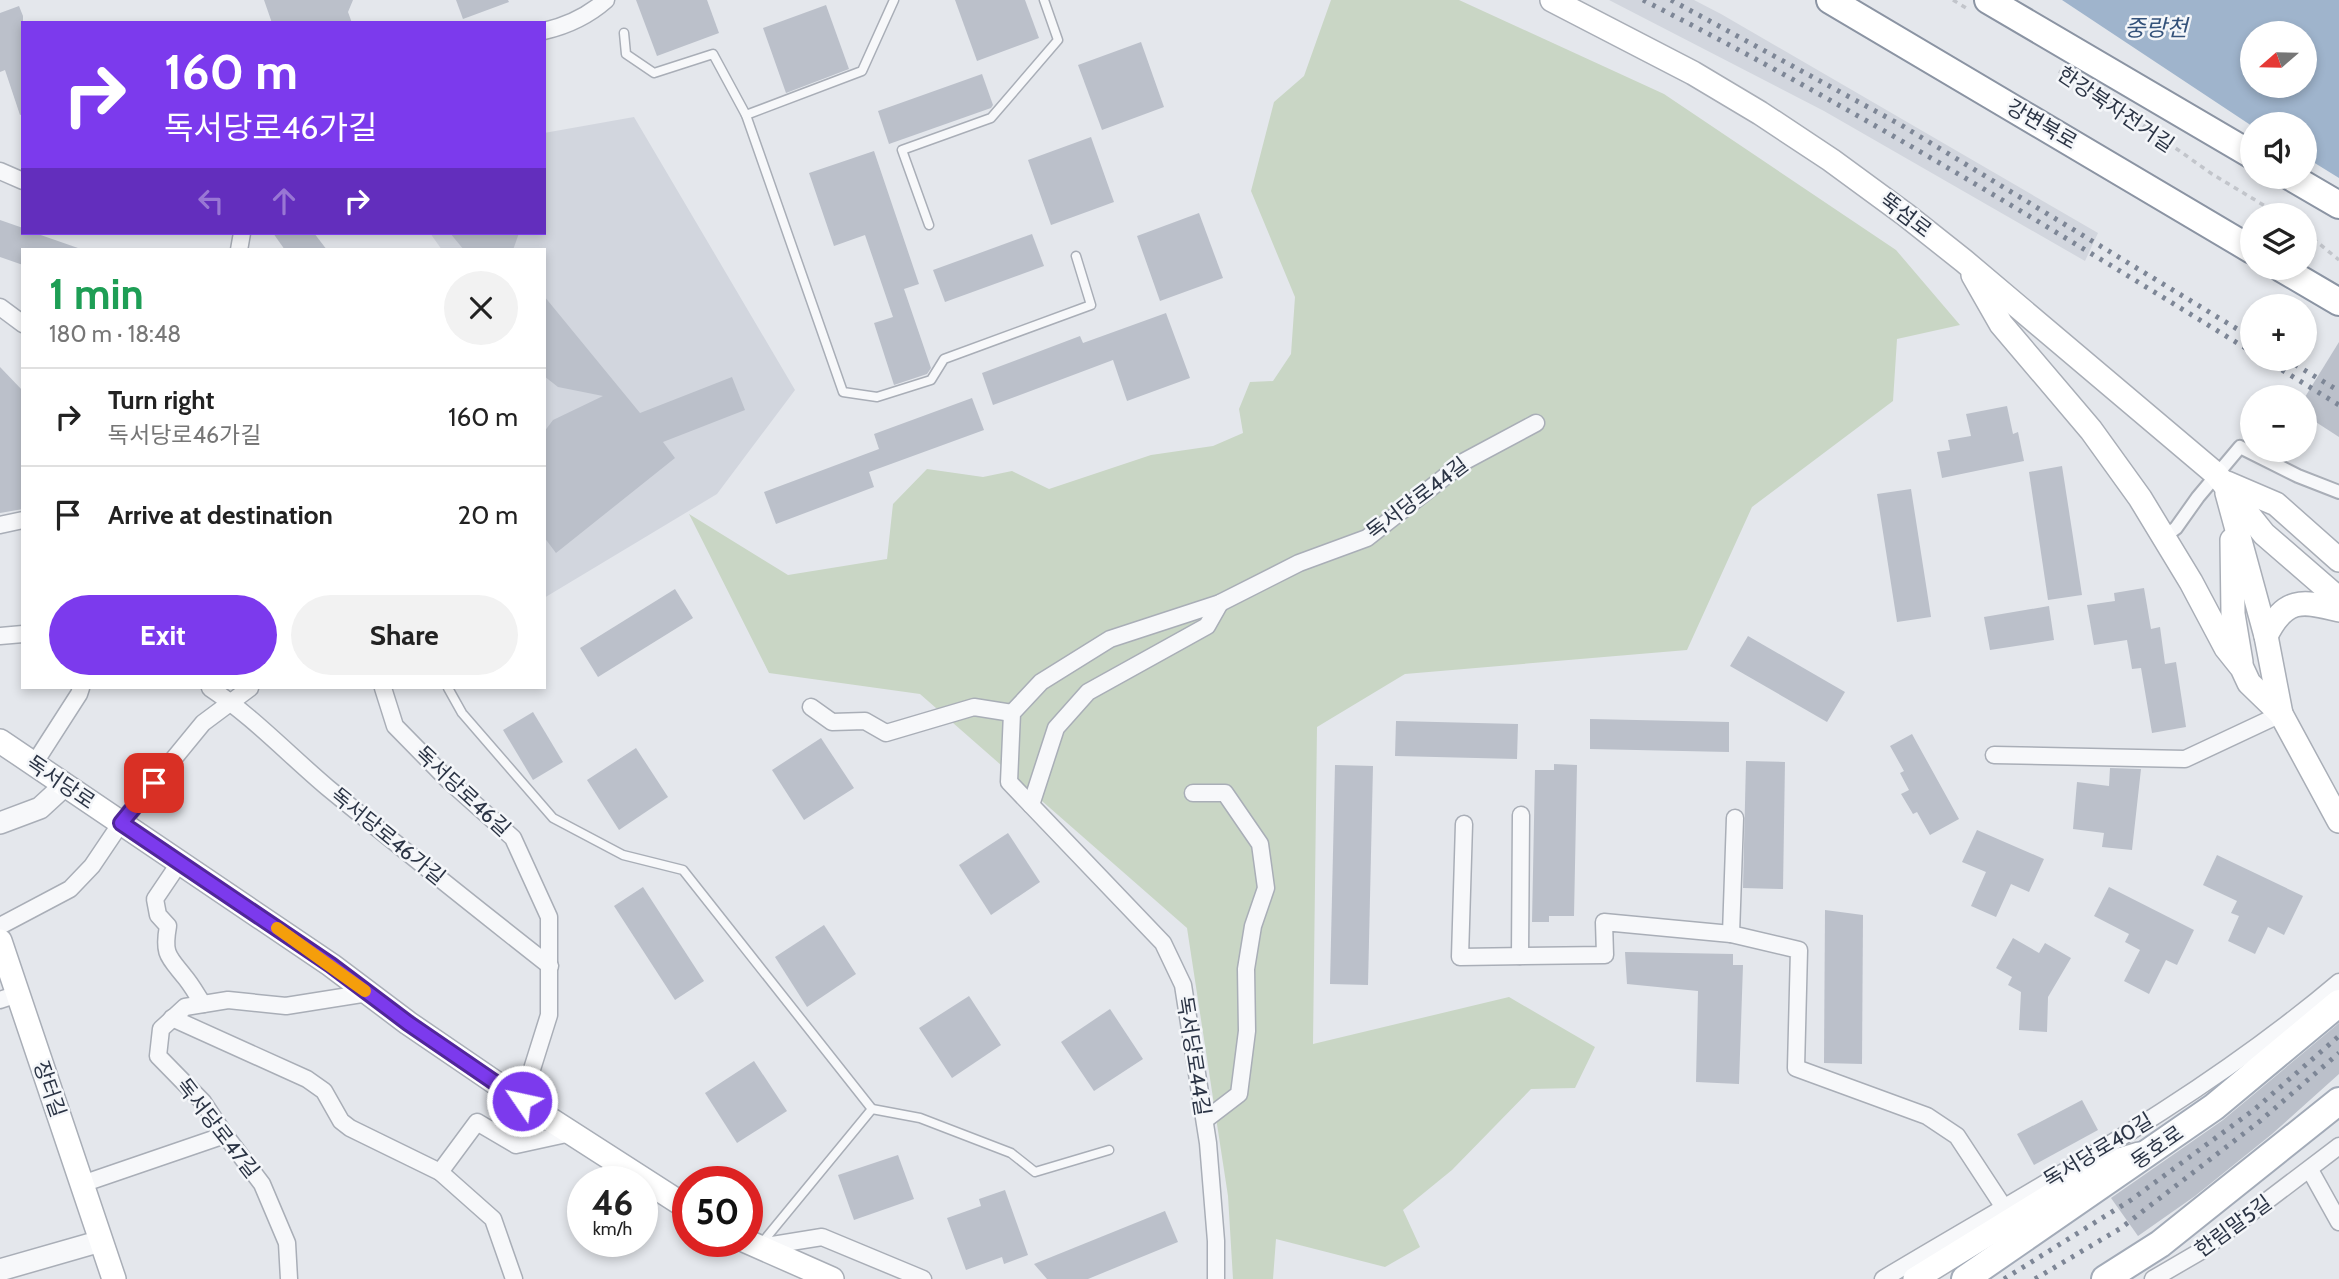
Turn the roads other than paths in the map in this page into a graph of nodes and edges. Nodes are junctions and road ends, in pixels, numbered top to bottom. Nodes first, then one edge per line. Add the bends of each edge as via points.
1 (606, 0) edge
2 (894, 0) edge
3 (1044, 0) edge
4 (1552, 0) edge
5 (1830, 0) edge
6 (1982, 7) edge
7 (546, 30) edge
8 (624, 33) dead end
9 (746, 115) junction
10 (2240, 148) edge
11 (0, 171) edge
12 (21, 180) edge
13 (2312, 189) edge
14 (2339, 205) edge
15 (929, 225) dead end
16 (2240, 243) edge
17 (1076, 256) dead end
18 (1964, 261) junction
19 (2301, 280) edge
20 (2339, 303) edge
21 (0, 307) edge
22 (21, 323) edge
23 (1536, 422) dead end
24 (2220, 477) junction
25 (2339, 492) edge
26 (21, 520) edge
27 (0, 525) edge
28 (2164, 537) junction
29 (2339, 560) edge
30 (2339, 598) edge
31 (1220, 603) junction
32 (2339, 610) edge
33 (21, 634) edge
34 (0, 636) edge
35 (2266, 636) junction
36 (2242, 668) junction
37 (81, 689) edge
38 (212, 689) edge
39 (249, 689) edge
40 (383, 689) edge
41 (449, 689) edge
42 (232, 702) junction
43 (811, 707) dead end
44 (1012, 713) junction
45 (2281, 714) junction
46 (0, 741) edge
47 (1994, 755) dead end
48 (34, 764) junction
49 (65, 785) junction
50 (1194, 793) dead end
51 (1031, 805) junction
52 (1521, 815) dead end
53 (1735, 818) dead end
54 (2339, 821) edge
55 (0, 823) edge
56 (121, 823) junction
57 (1464, 824) dead end
58 (180, 862) junction
59 (0, 926) edge
60 (1731, 934) junction
61 (0, 941) edge
62 (1520, 956) junction
63 (550, 966) junction
64 (2339, 982) edge
65 (368, 993) junction
66 (9, 997) edge
67 (2339, 1003) edge
68 (203, 1004) junction
69 (172, 1018) junction
70 (522, 1101) junction
71 (2339, 1101) edge
72 (872, 1109) junction
73 (1205, 1120) junction
74 (572, 1133) junction
75 (225, 1135) junction
76 (2339, 1146) edge
77 (2156, 1148) junction
78 (1109, 1150) dead end
79 (2310, 1170) junction
80 (440, 1172) junction
81 (82, 1184) junction
82 (672, 1198) edge
83 (2003, 1206) junction
84 (2339, 1222) edge
85 (763, 1232) edge
86 (101, 1241) junction
87 (763, 1243) edge
88 (763, 1249) edge
89 (0, 1270) edge
90 (28, 1271) edge
91 (114, 1279) edge
92 (289, 1279) edge
93 (514, 1279) edge
94 (832, 1279) edge
95 (923, 1279) edge
96 (1216, 1279) edge
97 (1882, 1279) edge
98 (1915, 1279) edge
99 (1965, 1279) edge
100 (2105, 1279) edge
101 (2153, 1279) edge

1 - 7 street
2 - 9 lane via 862,71
3 - 15 lane via 1059,40 991,118 902,150
4 - 18 main road, 뚝섬로 via 1760,113 1831,160
5 - 16 main road, 강변북로
6 - 10 main road
8 - 9 lane via 626,54 654,73 713,54
9 - 17 lane via 843,392 877,397 931,380 944,359 1091,305
11 - 12 street
13 - 14 main road
18 - 24 main road, 뚝섬로
18 - 28 main road via 2001,324 2091,430
19 - 20 main road
21 - 22 street
23 - 31 street, 독서당로44길 via 1465,461 1367,538 1299,563
24 - 25 street via 2240,447
24 - 28 street
24 - 29 main road, 뚝섬로 via 2276,505
24 - 30 main road, 뚝섬로 via 2264,534
24 - 35 main road
24 - 36 main road via 2231,524 2233,614
26 - 27 street
28 - 36 main road via 2226,648
31 - 44 street, 독서당로44길 via 1110,639 1041,682
31 - 51 street, 독서당로44길 via 1207,626 1087,692 1056,728
32 - 35 main road via 2295,604 2283,610
33 - 34 street
35 - 45 main road
36 - 45 main road via 2249,683
37 - 48 street
38 - 42 street, 독서당로46가길
39 - 42 street
40 - 63 street, 독서당로46길 via 395,726 513,838 550,917
41 - 72 lane via 462,713 553,818 623,855 683,870
42 - 56 street via 203,723
42 - 63 street, 독서당로46가길 via 381,832
43 - 44 street via 832,722 865,721 886,733 974,707
44 - 51 street, 독서당로44길 via 1009,782
45 - 47 street via 2185,759
45 - 54 main road
46 - 48 main road, 독서당로
48 - 49 main road, 독서당로
49 - 55 street via 40,808
49 - 56 main road, 독서당로
50 - 73 street via 1226,793 1260,844 1266,888 1246,970 1247,1031 1239,1094
51 - 73 street, 독서당로44길 via 1163,943 1183,985
52 - 62 street
53 - 60 street
56 - 58 main road, 독서당로
56 - 59 street via 70,889
57 - 62 street via 1460,957
58 - 65 main road, 독서당로
58 - 68 street via 155,899 158,915 168,926 169,960
60 - 62 street via 1604,922 1605,955
60 - 83 street via 1799,950 1796,1068 1937,1122 1957,1136
61 - 66 main road, 장터길
63 - 70 street, 독서당로46길 via 549,1015
64 - 83 street, 독서당로40길 via 2300,1016 2175,1104
65 - 68 street via 286,1006 228,1000
65 - 70 main road, 독서당로
66 - 81 main road, 장터길
67 - 77 main road, 동호로 via 2214,1107
68 - 69 street via 185,1007
69 - 75 street, 독서당로47길 via 160,1028 158,1056 203,1102
69 - 80 street via 307,1079 324,1091 341,1121 351,1128
70 - 74 main road, 독서당로
71 - 100 main road via 2160,1244
72 - 78 lane via 920,1118 1011,1153 1035,1172
72 - 85 lane
73 - 96 street, 독서당로44길
74 - 80 street via 516,1145 477,1122
74 - 82 main road, 독서당로
75 - 81 street
75 - 92 street, 독서당로47길 via 262,1184 287,1243
76 - 79 street, 한림말5길
77 - 98 main road via 2097,1167
77 - 99 main road, 동호로
79 - 84 street
79 - 101 street, 한림말5길 via 2201,1251
80 - 93 street via 493,1219
81 - 86 main road, 장터길
83 - 97 street, 독서당로40길
86 - 90 street
86 - 91 main road, 장터길
87 - 95 street via 822,1237
88 - 94 main road
89 - 90 street

